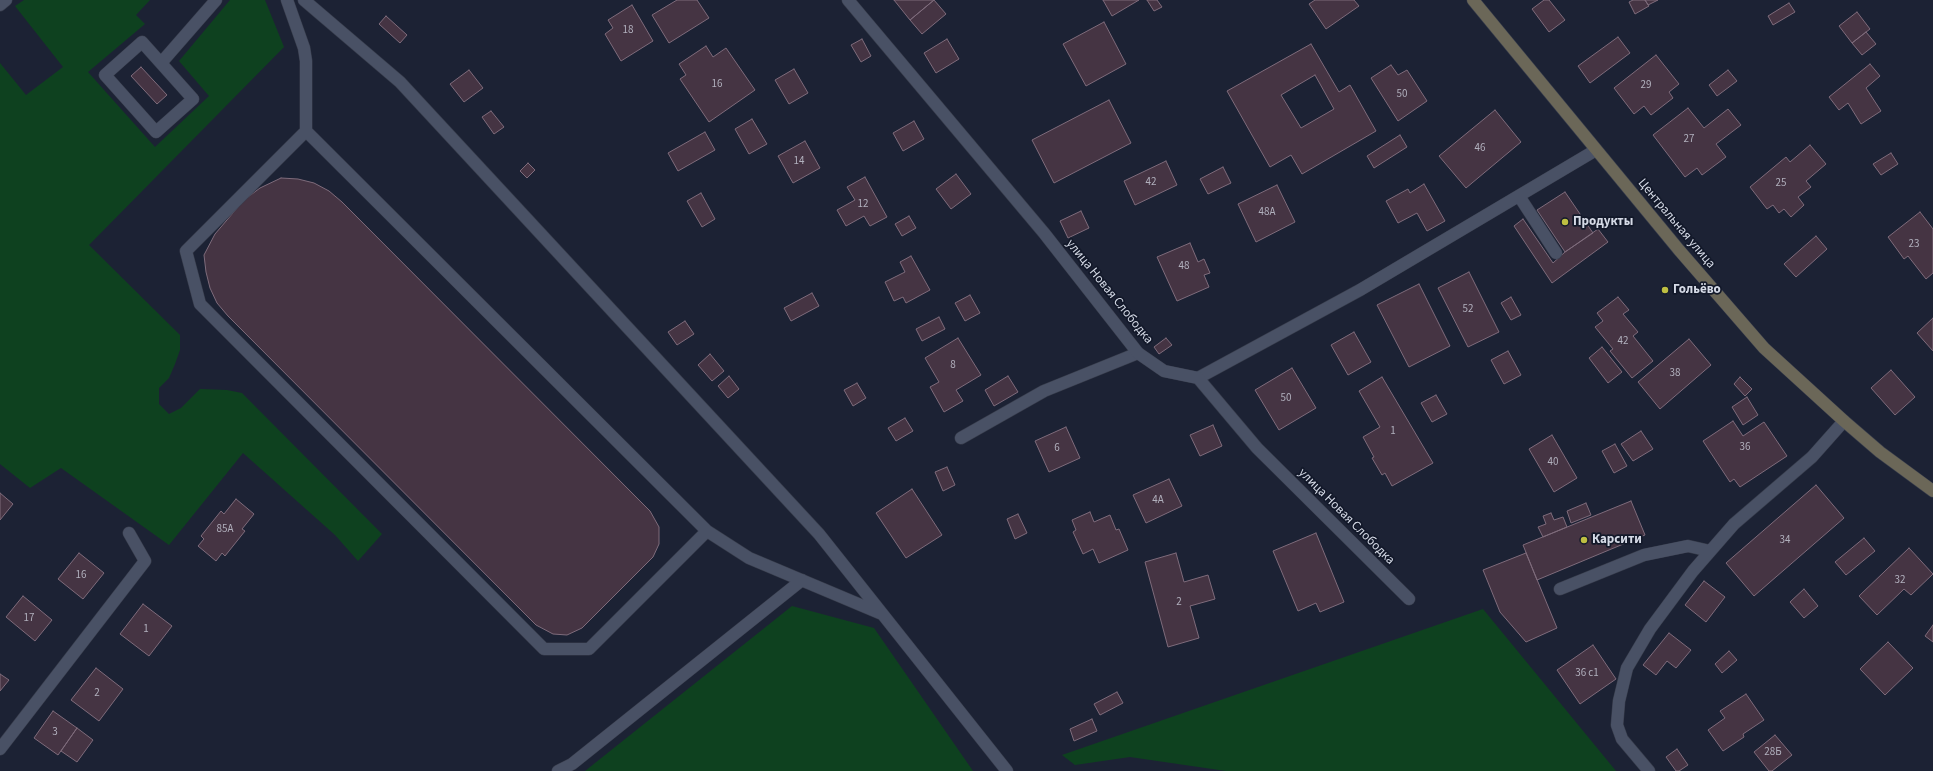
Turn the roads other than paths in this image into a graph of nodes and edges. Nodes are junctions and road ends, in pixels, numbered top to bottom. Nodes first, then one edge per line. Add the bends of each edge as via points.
1 (6, 0) edge
2 (216, 0) edge
3 (287, 0) edge
4 (304, 0) edge
5 (848, 0) edge
6 (1473, 0) edge
7 (0, 5) edge
8 (161, 63) junction
9 (306, 131) junction
10 (1596, 150) junction
11 (1519, 196) junction
12 (1556, 253) dead end
13 (1138, 353) junction
14 (1198, 378) junction
15 (1844, 421) junction
16 (961, 438) dead end
17 (1933, 491) edge
18 (707, 531) junction
19 (129, 533) dead end
20 (1710, 551) junction
21 (802, 580) junction
22 (1560, 589) dead end
23 (1409, 599) dead end
24 (883, 615) junction
25 (0, 749) edge
26 (558, 771) edge
27 (1007, 771) edge
28 (1649, 771) edge

1 - 7 street
2 - 8 street
3 - 9 street via 306,61
4 - 24 street via 400,82 819,534
5 - 13 street, улица Новая Слободка via 1044,233
6 - 10 main road, Центральная улица
8 - 8 street via 193,99 156,132 105,75 142,42
9 - 18 street
9 - 18 street via 186,251 200,304 544,649 589,649
10 - 11 street
10 - 15 main road, Центральная улица via 1764,348
11 - 12 street
11 - 14 street via 1360,290
13 - 14 street, улица Новая Слободка via 1164,371
13 - 16 street via 1044,391
14 - 23 street, улица Новая Слободка via 1256,448
15 - 17 main road, Центральная улица via 1880,452
15 - 20 street via 1812,457 1734,524
18 - 21 street via 749,558
19 - 25 street via 145,561
20 - 22 street via 1688,546 1644,555
20 - 28 street via 1650,629 1627,668 1619,701 1617,725 1622,739
21 - 24 street
21 - 26 street via 572,764
24 - 27 street

